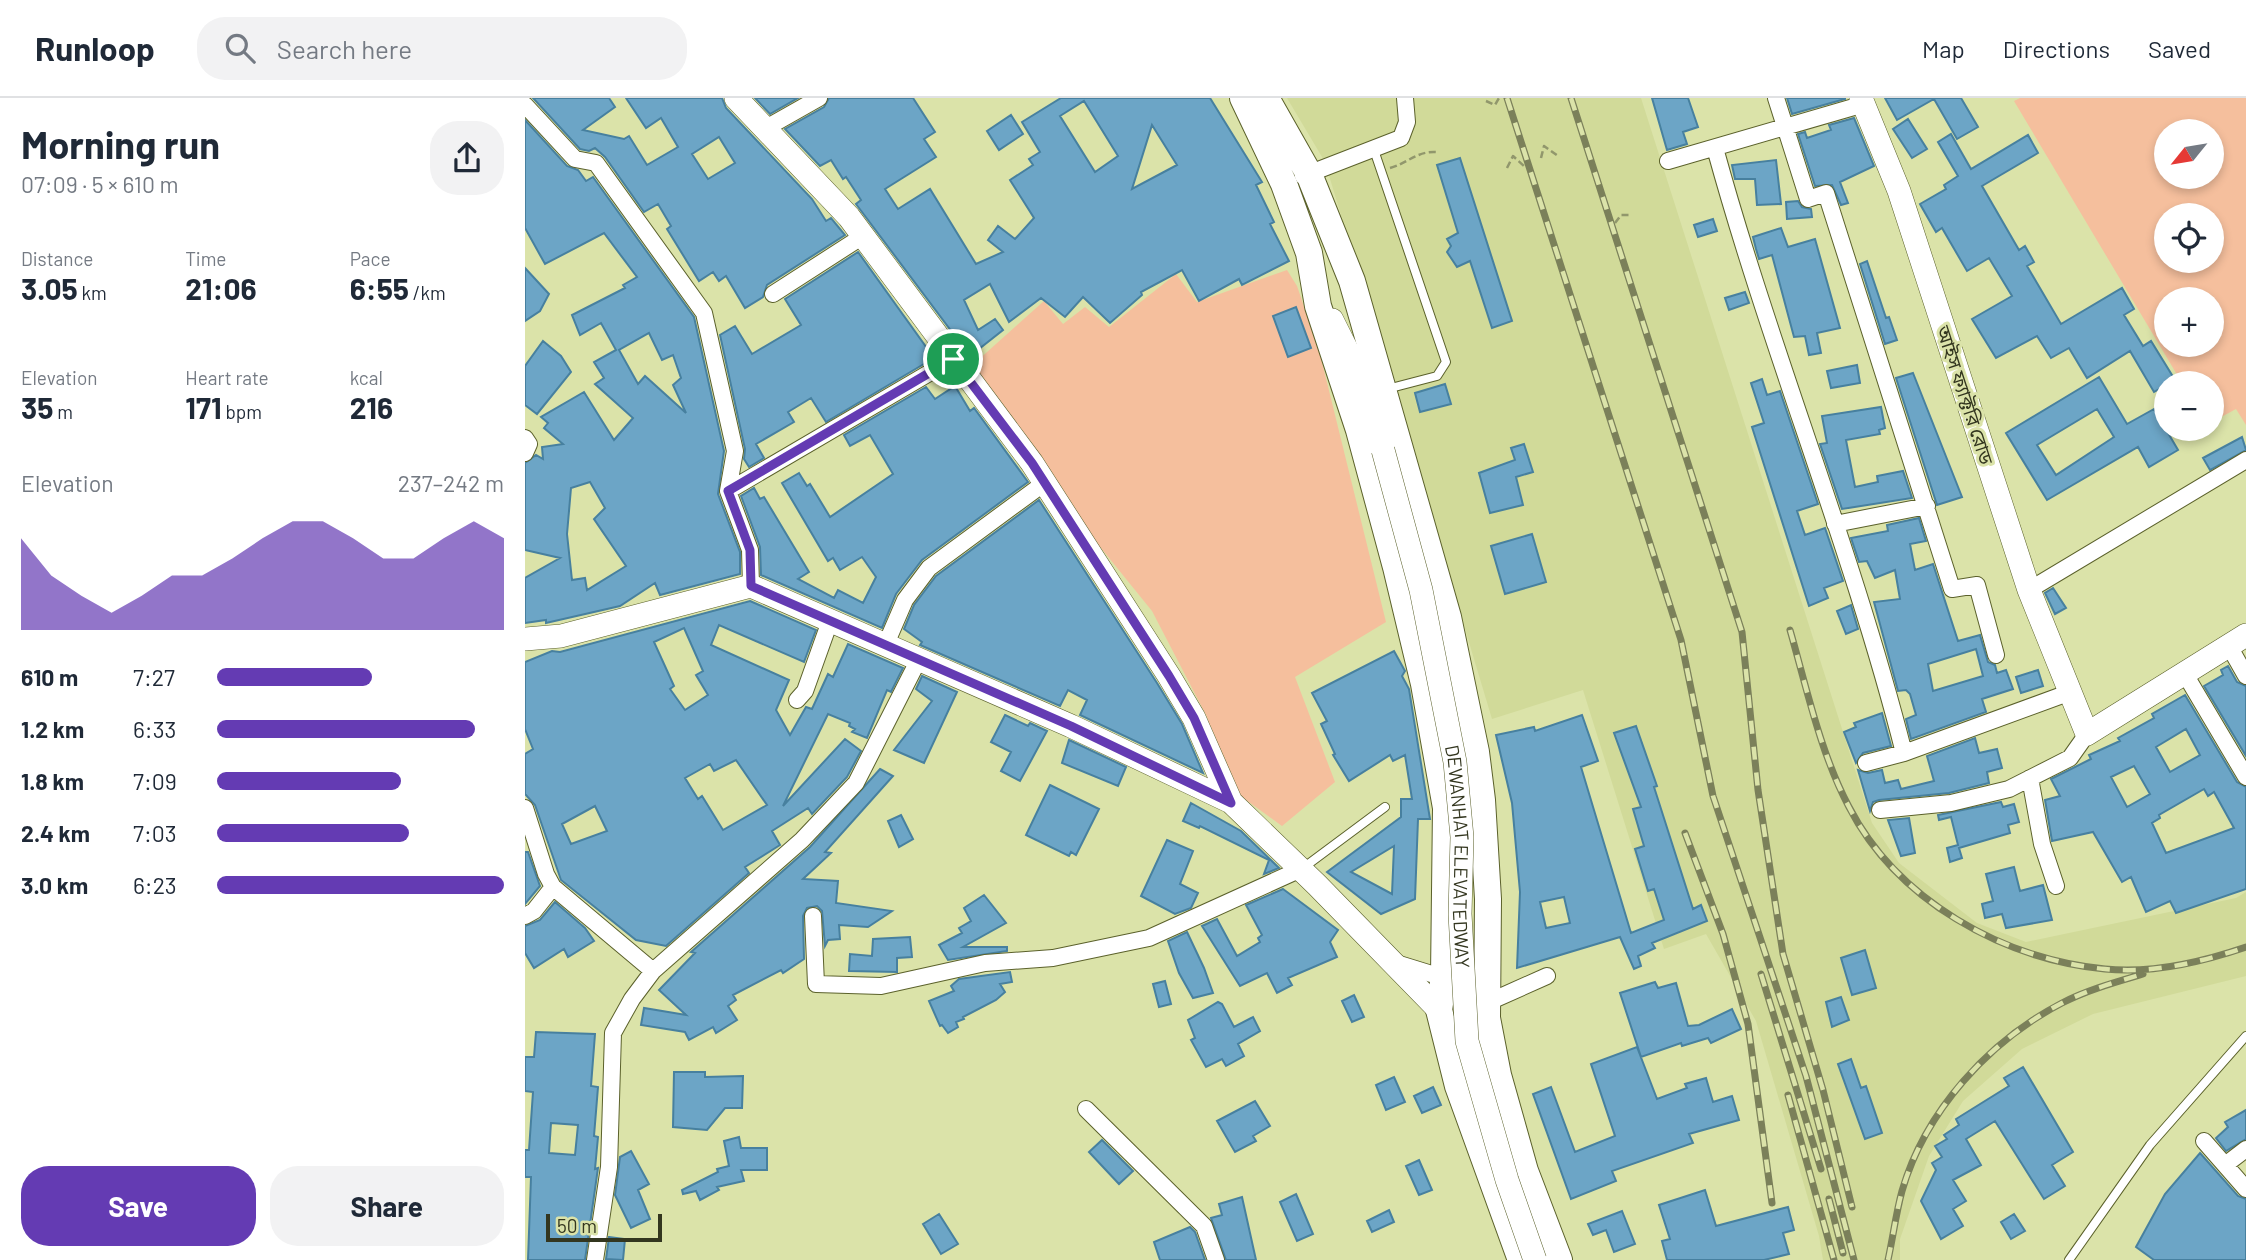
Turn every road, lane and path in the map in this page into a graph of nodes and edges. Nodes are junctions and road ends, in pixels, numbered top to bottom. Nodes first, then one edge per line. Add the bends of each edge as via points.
1 (736, 98) edge
2 (819, 98) edge
3 (1243, 98) edge
4 (1266, 98) edge
5 (1405, 98) edge
6 (1499, 98) edge
7 (1776, 98) edge
8 (1486, 101) dead end
9 (1863, 101) edge
10 (525, 105) edge
11 (766, 128) junction
12 (1784, 129) junction
13 (1716, 148) junction
14 (1374, 150) junction
15 (1436, 152) dead end
16 (1558, 156) dead end
17 (1541, 158) dead end
18 (1668, 161) dead end
19 (1524, 166) dead end
20 (1507, 168) dead end
21 (1380, 170) junction
22 (1309, 174) junction
23 (1284, 184) junction
24 (1631, 215) dead end
25 (1615, 223) dead end
26 (863, 236) junction
27 (1352, 281) junction
28 (1314, 286) junction
29 (773, 294) dead end
30 (953, 359) junction
31 (1383, 391) junction
32 (525, 439) edge
33 (1383, 450) junction
34 (525, 453) edge
35 (2246, 460) edge
36 (1043, 484) junction
37 (728, 491) junction
38 (1927, 506) junction
39 (1835, 524) junction
40 (751, 586) junction
41 (2029, 590) junction
42 (830, 621) junction
43 (525, 639) edge
44 (2237, 640) edge
45 (886, 644) junction
46 (1996, 655) dead end
47 (919, 659) junction
48 (2185, 674) junction
49 (2246, 676) edge
50 (2068, 693) junction
51 (797, 699) dead end
52 (2087, 734) junction
53 (1904, 753) junction
54 (1866, 764) dead end
55 (2246, 777) edge
56 (2030, 778) junction
57 (1231, 803) junction
58 (1385, 807) dead end
59 (525, 808) edge
60 (1880, 810) dead end
61 (1301, 869) junction
62 (2056, 886) dead end
63 (553, 887) junction
64 (525, 916) edge
65 (813, 916) dead end
66 (1390, 962) junction
67 (653, 971) junction
68 (1444, 976) junction
69 (1547, 976) dead end
70 (1486, 1001) junction
71 (1439, 1010) junction
72 (2246, 1036) edge
73 (1086, 1109) dead end
74 (2204, 1141) dead end
75 (2246, 1149) edge
76 (2225, 1165) junction
77 (2246, 1189) edge
78 (595, 1260) edge
79 (1216, 1260) edge
80 (1521, 1260) edge
81 (1535, 1260) edge
82 (1559, 1260) edge
83 (2069, 1260) edge

1 - 11 street
2 - 11 street
3 - 23 main road
4 - 22 main road
5 - 14 street via 1407,122 1401,138
6 - 8 path via 1495,105
7 - 12 street
9 - 12 street
9 - 41 street, আইস ফ্যাক্টরি রোড via 1899,191
10 - 37 street via 575,159 596,163 704,313 735,451
11 - 26 street
12 - 13 street
12 - 38 street via 1808,199 1826,193
13 - 18 street
13 - 39 street via 1744,252
14 - 21 lane
14 - 22 street
15 - 21 path via 1420,151 1404,164
16 - 17 path via 1543,146
19 - 20 path via 1513,156
21 - 31 lane via 1446,362 1437,376
22 - 23 street
22 - 27 main road
23 - 28 main road via 1309,253
24 - 25 path via 1621,215
26 - 29 street
26 - 30 street
27 - 31 main road
27 - 33 street, DEWANHAT ELEVATEDWAY
28 - 33 street, DEWANHAT ELEVATEDWAY via 1350,356
28 - 68 main road via 1363,442 1424,684 1446,808
30 - 36 street
30 - 37 street
31 - 70 main road via 1433,557 1476,752 1488,899
32 - 34 street via 529,444
33 - 81 street, DEWANHAT ELEVATEDWAY, bridge via 1420,590 1455,762 1462,838 1460,914 1467,1041
35 - 41 street
36 - 45 street via 929,568 905,600
36 - 57 street via 1194,718
37 - 40 street via 750,550
38 - 39 street
38 - 46 street via 1952,589 1977,585
39 - 53 street
40 - 42 street
40 - 43 street via 561,636
41 - 50 street, আইস ফ্যাক্টরি রোড
42 - 45 street
42 - 51 street via 805,691
44 - 48 street
44 - 49 street
45 - 47 street
47 - 57 street
47 - 67 street via 856,783 803,840
48 - 52 street
48 - 55 street
50 - 52 street, আইস ফ্যাক্টরি রোড
50 - 53 street
52 - 56 street via 2070,758
53 - 54 street
56 - 60 street via 1984,796
56 - 62 street via 2042,844
57 - 61 street
58 - 61 lane
59 - 63 street
61 - 65 street via 1149,938 1053,958 985,963 881,986 816,984
61 - 66 street
63 - 64 street
63 - 67 street
66 - 68 street
66 - 71 street
67 - 78 street via 613,1033 609,1167
68 - 70 street
68 - 71 main road
69 - 70 street
70 - 82 main road via 1498,1074 1522,1159
71 - 80 main road via 1458,1086
72 - 83 lane via 2150,1144
73 - 79 street via 1204,1226
74 - 76 street
75 - 76 street
76 - 77 street

